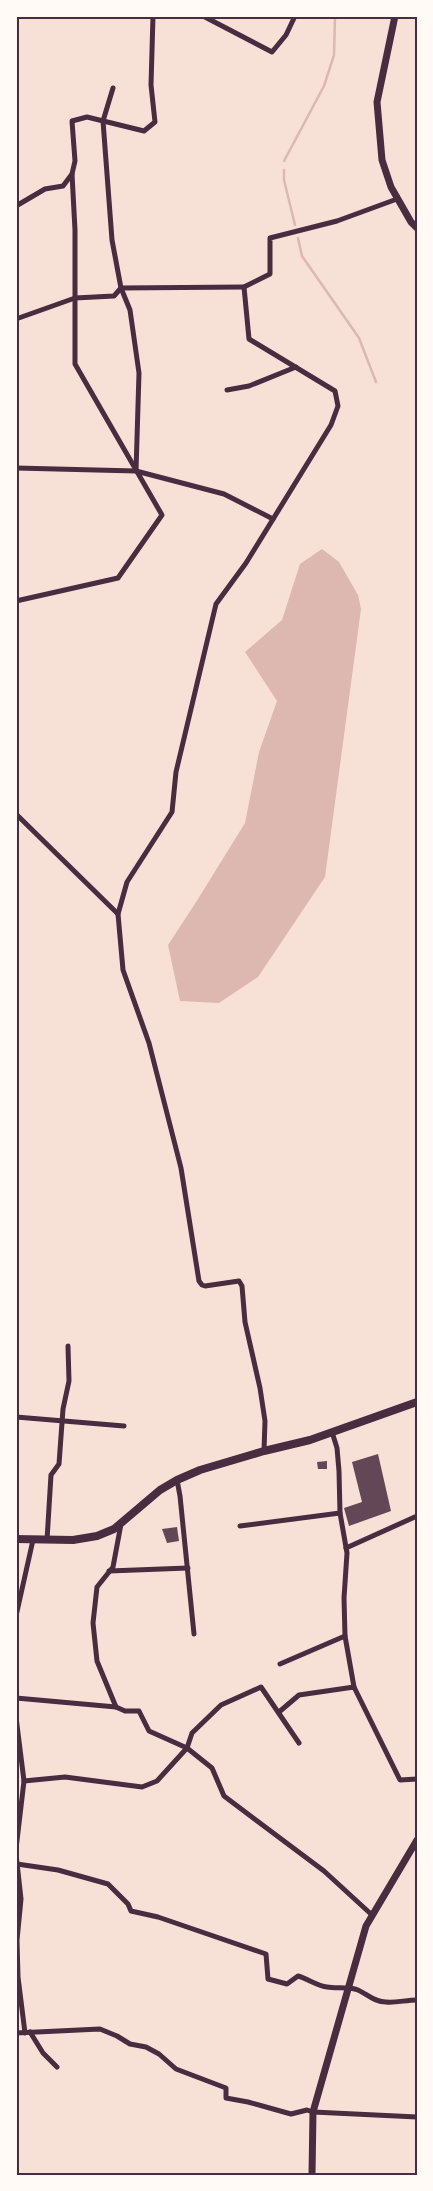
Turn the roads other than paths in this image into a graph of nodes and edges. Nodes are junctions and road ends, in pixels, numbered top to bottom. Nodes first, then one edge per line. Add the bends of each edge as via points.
1 (153, 16) edge
2 (203, 16) edge
3 (295, 16) edge
4 (395, 16) edge
5 (113, 88) dead end
6 (103, 121) junction
7 (72, 174) junction
8 (397, 199) junction
9 (16, 206) edge
10 (417, 228) edge
11 (244, 287) junction
12 (122, 288) junction
13 (75, 298) junction
14 (16, 320) edge
15 (296, 367) junction
16 (227, 390) dead end
17 (16, 468) edge
18 (136, 471) junction
19 (273, 519) junction
20 (16, 601) edge
21 (16, 814) edge
22 (118, 914) junction
23 (68, 1346) dead end
24 (417, 1402) edge
25 (16, 1417) edge
26 (62, 1421) junction
27 (124, 1426) dead end
28 (332, 1432) junction
29 (264, 1451) junction
30 (177, 1480) junction
31 (340, 1513) junction
32 (417, 1516) edge
33 (121, 1524) junction
34 (240, 1526) dead end
35 (16, 1539) edge
36 (33, 1540) junction
37 (47, 1540) junction
38 (346, 1548) junction
39 (188, 1568) junction
40 (109, 1571) junction
41 (16, 1616) edge
42 (194, 1634) dead end
43 (345, 1636) junction
44 (280, 1664) dead end
45 (354, 1687) junction
46 (16, 1698) edge
47 (116, 1707) junction
48 (279, 1712) junction
49 (16, 1717) edge
50 (299, 1744) dead end
51 (187, 1748) junction
52 (417, 1779) edge
53 (24, 1781) junction
54 (19, 1809) edge
55 (417, 1840) edge
56 (16, 1849) edge
57 (16, 1854) edge
58 (17, 1860) edge
59 (19, 1900) edge
60 (372, 1915) junction
61 (347, 1988) junction
62 (417, 2000) edge
63 (16, 2032) edge
64 (28, 2032) junction
65 (57, 2067) dead end
66 (313, 2112) junction
67 (417, 2117) edge
68 (312, 2175) edge

1 - 6 street via 151,85 155,122 144,131
2 - 3 street via 272,52 286,35
4 - 8 main road via 377,102 382,160
5 - 6 street
6 - 7 street via 87,117 72,121 75,161
6 - 12 street via 112,240
7 - 9 street via 63,186 45,189
7 - 13 street
8 - 10 main road
8 - 11 street via 337,221 270,238 270,274
11 - 12 street
11 - 15 street via 249,339
12 - 13 street via 114,296
12 - 18 street via 130,310 139,373
13 - 14 street
13 - 18 street via 75,364
15 - 16 street via 249,386
15 - 19 street via 335,391 338,406 331,425
17 - 18 street
18 - 19 street via 224,494
18 - 20 street via 162,515 118,578
19 - 22 street via 216,604 176,772 172,812 127,882
21 - 22 street
22 - 29 street via 124,970 149,1043 181,1168 199,1281 205,1286 239,1281 242,1286 245,1322 265,1421
23 - 26 street via 68,1381
24 - 28 highway
25 - 26 street
26 - 27 street
26 - 37 street via 59,1464 51,1475
28 - 29 highway
28 - 31 street via 337,1448
29 - 30 highway
30 - 33 highway via 160,1490
30 - 39 street
31 - 34 street
31 - 38 street
32 - 38 street
33 - 37 highway via 98,1536
33 - 40 street via 113,1567
35 - 36 highway
36 - 37 highway
36 - 41 street
38 - 43 street
39 - 40 street
39 - 42 street
40 - 47 street via 97,1586 93,1623 97,1661
43 - 44 street
43 - 45 street
45 - 48 street via 299,1695
45 - 52 street via 400,1780
46 - 47 street
47 - 51 street via 124,1711 139,1711 149,1731
48 - 50 street
48 - 51 street via 261,1687 221,1705 192,1733
49 - 53 street
51 - 53 street via 157,1781 142,1786 65,1777
51 - 60 street via 212,1768 224,1796 324,1871
53 - 54 street
54 - 56 street
55 - 60 main road
57 - 58 street
58 - 59 street
58 - 61 street via 108,1884 128,1904 130,1911 158,1917 266,1954 268,1979 287,1984 298,1976 325,1988
59 - 64 street via 18,1977
60 - 61 main road
61 - 62 street via 360,1990 369,1998 384,2002
61 - 66 main road
63 - 64 street
64 - 65 street
64 - 66 street via 100,2029 130,2044 146,2047 176,2069 226,2088 226,2098 291,2114 307,2110
66 - 67 street
66 - 68 main road

